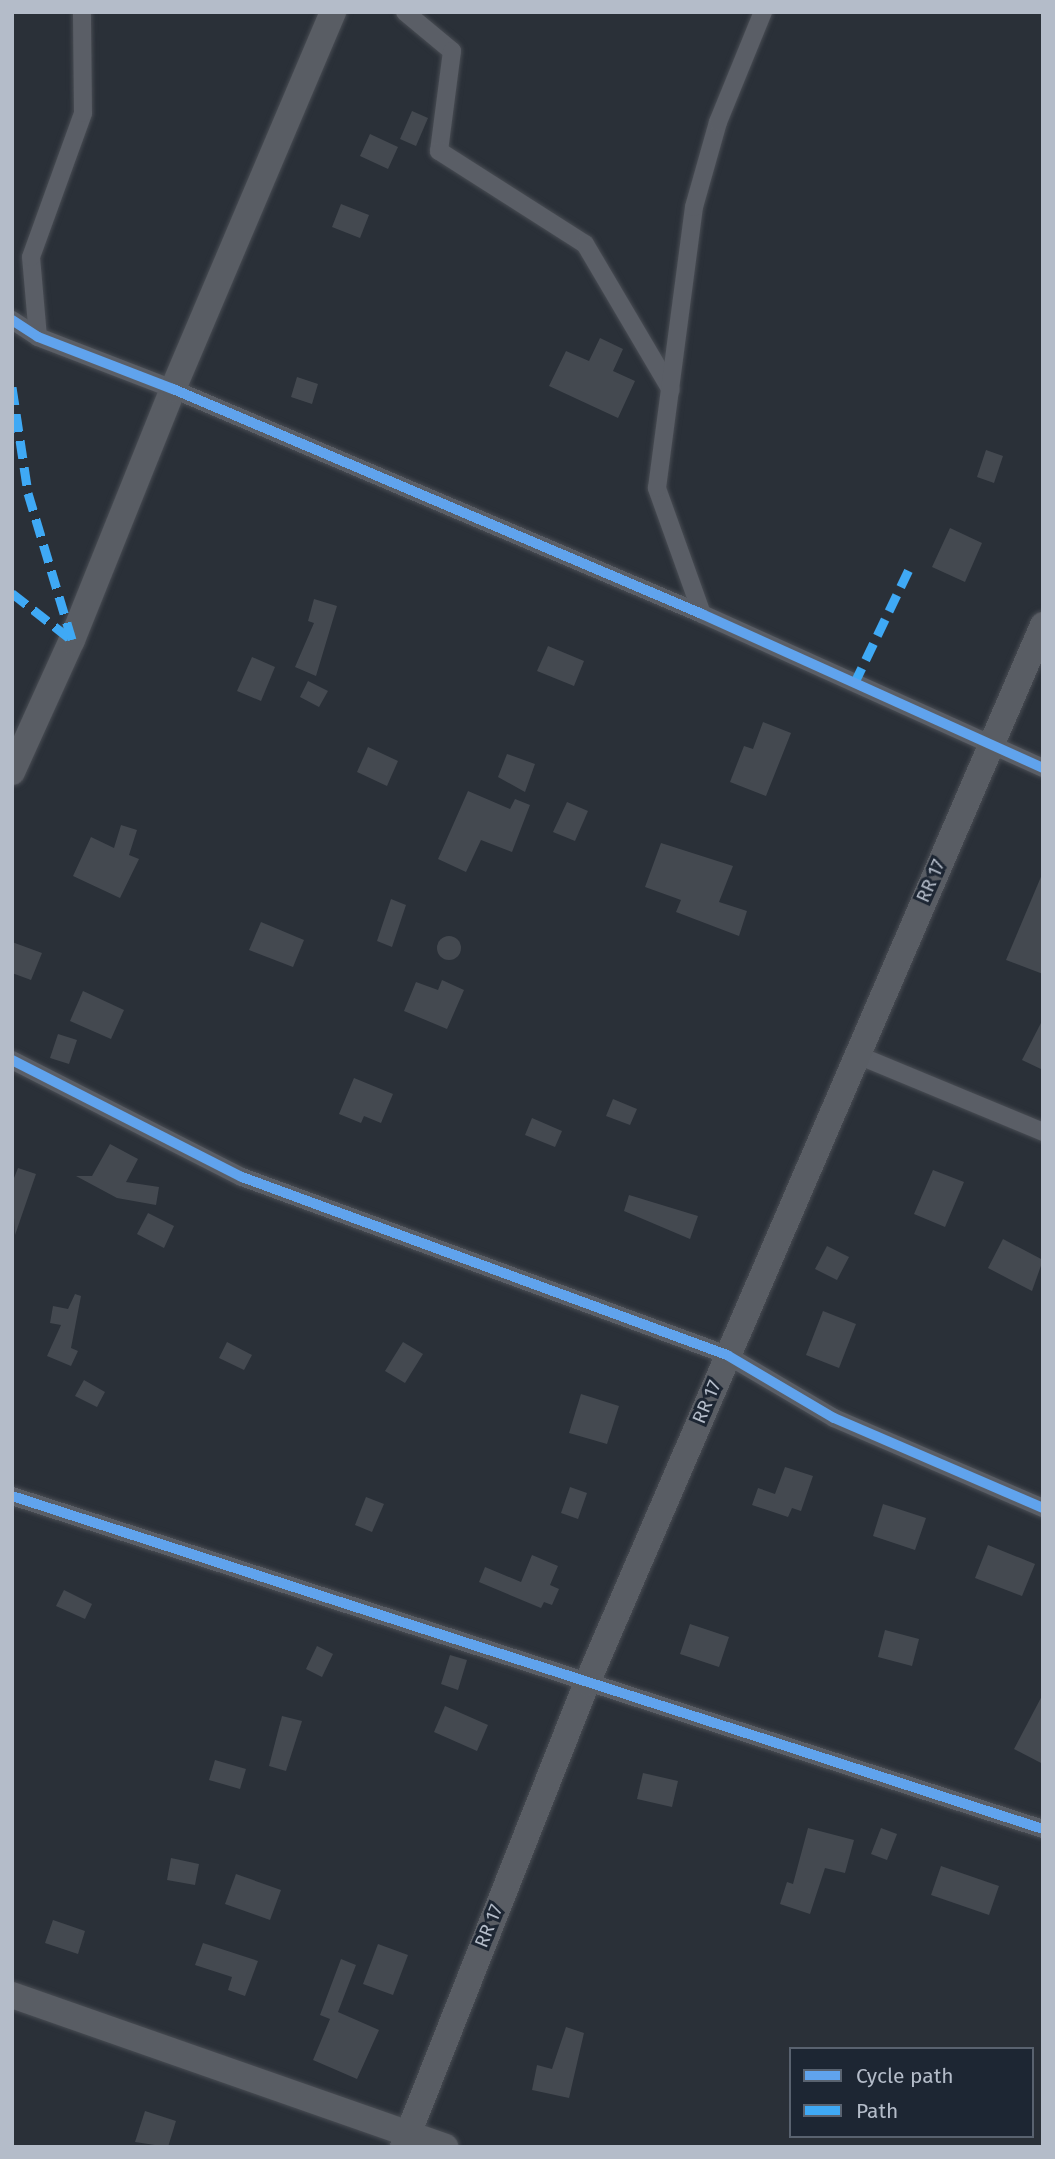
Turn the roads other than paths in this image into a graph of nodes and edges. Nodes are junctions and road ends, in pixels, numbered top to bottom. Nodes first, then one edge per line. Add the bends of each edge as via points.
1 (82, 12) edge
2 (333, 12) edge
3 (405, 12) edge
4 (763, 12) edge
5 (12, 320) edge
6 (38, 337) junction
7 (173, 389) junction
8 (672, 393) junction
9 (702, 614) junction
10 (1043, 625) edge
11 (991, 745) junction
12 (1043, 768) edge
13 (12, 772) edge
14 (855, 1055) junction
15 (12, 1060) edge
16 (1043, 1132) edge
17 (727, 1355) junction
18 (12, 1496) edge
19 (1043, 1508) edge
20 (587, 1683) junction
21 (1043, 1829) edge
22 (12, 1995) edge
23 (405, 2141) edge
24 (445, 2147) edge

1 - 6 street via 83,113 31,257
2 - 7 main road
3 - 8 street via 452,51 439,151 585,244
4 - 8 street via 718,122 694,207
5 - 6 street
6 - 7 street
7 - 9 street
7 - 13 main road via 72,640
8 - 9 street via 657,488
9 - 11 street
10 - 11 main road, RR 17 / RR 17
11 - 12 street
11 - 14 main road, RR 17 / RR 17
14 - 16 street
14 - 17 main road, RR 17 / RR 17
15 - 17 street via 242,1177
17 - 19 street via 834,1418
17 - 20 main road, RR 17 / RR 17
18 - 20 street
20 - 21 street
20 - 23 main road, RR 17 / RR 17
22 - 23 main road
23 - 24 main road

